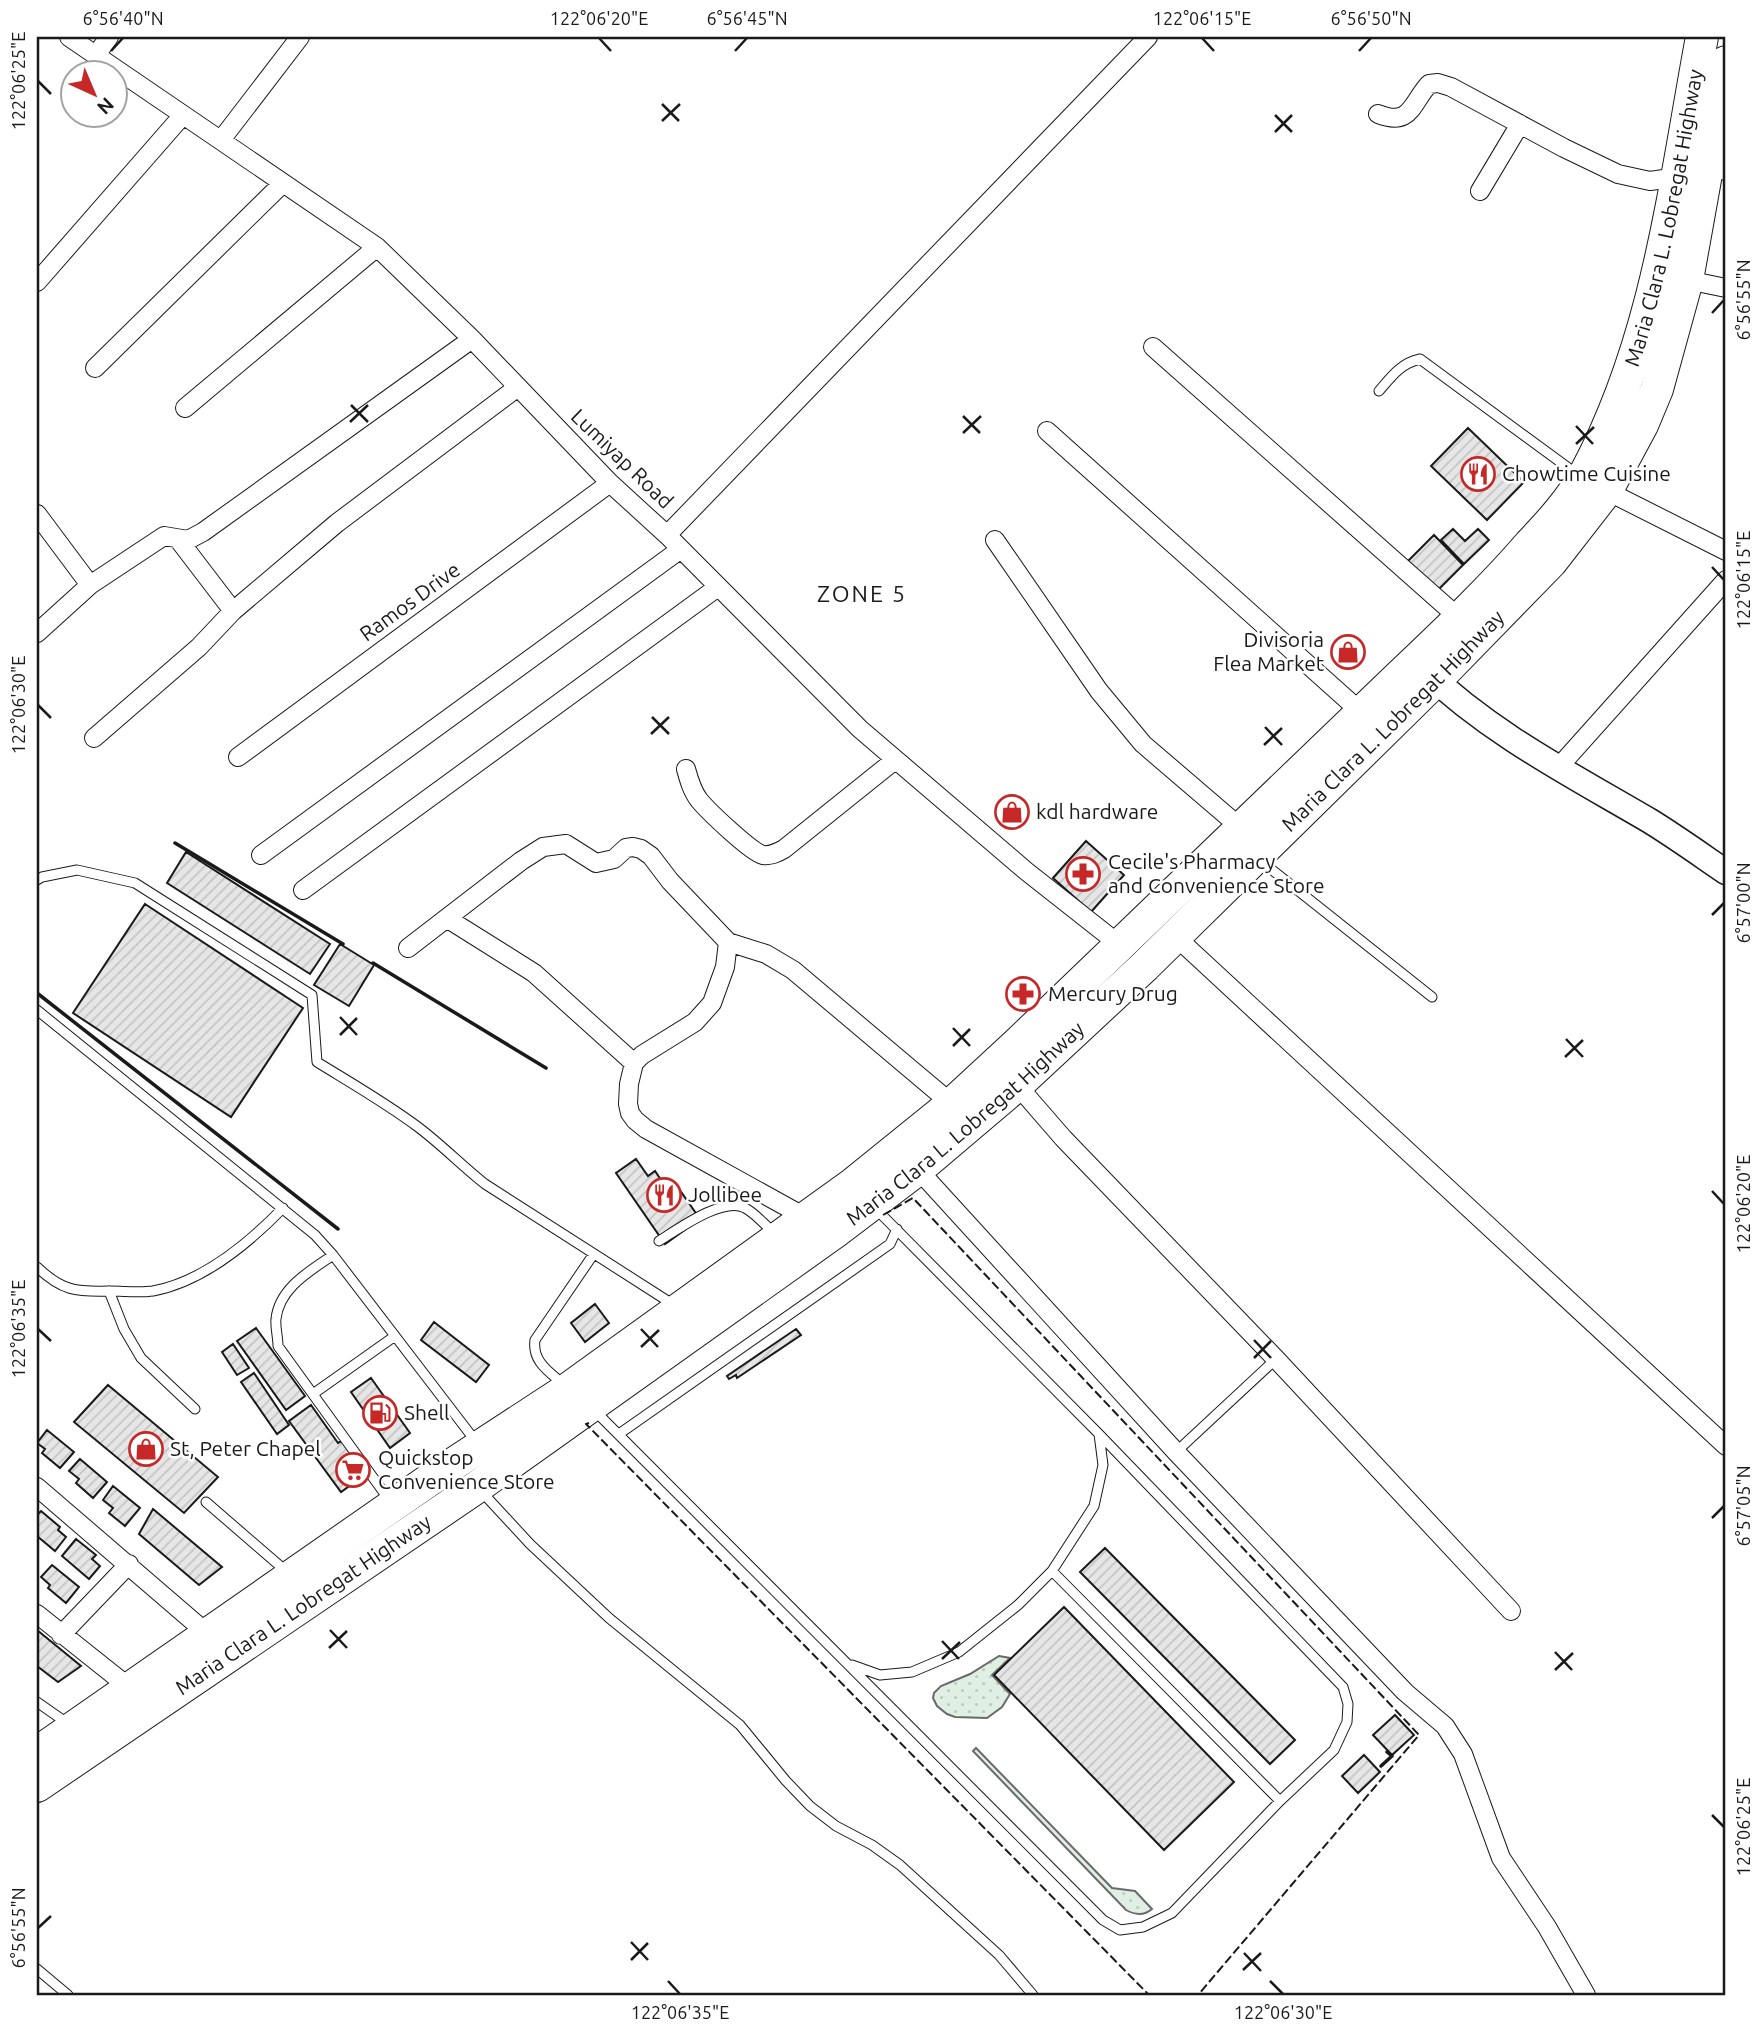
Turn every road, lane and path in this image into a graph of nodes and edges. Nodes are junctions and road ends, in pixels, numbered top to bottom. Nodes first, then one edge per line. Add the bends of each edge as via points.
1 (69, 37) edge
2 (109, 37) edge
3 (300, 37) edge
4 (1148, 37) edge
5 (1702, 37) edge
6 (96, 55) junction
7 (1726, 62) edge
8 (1378, 114) dead end
9 (183, 115) junction
10 (1520, 124) junction
11 (220, 140) junction
12 (1717, 169) edge
13 (1678, 177) junction
14 (283, 183) junction
15 (1480, 191) dead end
16 (377, 247) junction
17 (1687, 280) junction
18 (37, 282) edge
19 (1726, 288) edge
20 (472, 339) junction
21 (1153, 347) dead end
22 (95, 368) dead end
23 (518, 387) junction
24 (1379, 391) dead end
25 (185, 408) dead end
26 (1047, 431) dead end
27 (610, 483) junction
28 (1595, 484) junction
29 (37, 514) edge
30 (667, 535) junction
31 (178, 539) junction
32 (995, 540) dead end
33 (681, 549) junction
34 (1726, 551) edge
35 (1726, 580) edge
36 (90, 585) junction
37 (718, 587) junction
38 (233, 611) junction
39 (1459, 618) junction
40 (37, 634) edge
41 (1425, 671) junction
42 (1362, 713) junction
43 (94, 738) dead end
44 (237, 757) dead end
45 (895, 761) junction
46 (687, 769) dead end
47 (1557, 769) junction
48 (1241, 828) junction
49 (261, 855) dead end
50 (1256, 856) junction
51 (1726, 872) edge
52 (37, 880) edge
53 (303, 890) dead end
54 (447, 919) junction
55 (1175, 936) junction
56 (728, 942) junction
57 (1120, 944) junction
58 (408, 948) dead end
59 (1146, 966) junction
60 (1432, 997) dead end
61 (37, 1010) edge
62 (634, 1063) junction
63 (1017, 1085) junction
64 (952, 1104) junction
65 (909, 1159) junction
66 (862, 1194) junction
67 (283, 1208) junction
68 (805, 1217) junction
69 (897, 1229) junction
70 (778, 1236) junction
71 (659, 1241) dead end
72 (333, 1255) junction
73 (593, 1255) junction
74 (37, 1266) edge
75 (109, 1291) junction
76 (679, 1308) junction
77 (395, 1336) junction
78 (1276, 1359) junction
79 (313, 1394) junction
80 (579, 1398) junction
81 (195, 1409) dead end
82 (619, 1434) junction
83 (1099, 1434) junction
84 (1726, 1446) edge
85 (480, 1447) junction
86 (1176, 1452) junction
87 (37, 1487) edge
88 (477, 1487) junction
89 (206, 1502) dead end
90 (393, 1506) junction
91 (129, 1564) junction
92 (1052, 1571) junction
93 (292, 1576) junction
94 (1511, 1611) dead end
95 (37, 1614) edge
96 (61, 1635) junction
97 (219, 1644) junction
98 (849, 1664) junction
99 (130, 1688) junction
100 (37, 1702) edge
101 (74, 1727) junction
102 (37, 1753) edge
103 (37, 1786) edge
104 (1280, 1801) junction
105 (37, 1969) edge
106 (1030, 1994) edge
107 (68, 1995) edge
108 (1586, 1995) edge

1 - 6 street, Lumiyap Road
2 - 6 street
3 - 11 street
4 - 30 street
5 - 13 highway, Maria Clara L. Lobregat Highway
6 - 9 street, Lumiyap Road
7 - 12 highway, Maria Clara L. Lobregat Highway
8 - 10 street via 1392,120 1404,117 1429,84 1438,83
9 - 11 street, Lumiyap Road
9 - 18 street
10 - 13 street via 1618,174 1650,181
10 - 15 street
11 - 14 street, Lumiyap Road
12 - 13 street
12 - 17 highway, Maria Clara L. Lobregat Highway
13 - 28 highway, Maria Clara L. Lobregat Highway via 1656,285 1635,361 1609,425
14 - 16 street, Lumiyap Road
14 - 22 street
16 - 20 street, Lumiyap Road
16 - 25 street
17 - 19 street
17 - 28 highway, Maria Clara L. Lobregat Highway via 1657,389 1642,425
20 - 23 street, Lumiyap Road
20 - 31 street via 203,532 188,540
21 - 39 street
23 - 27 street, Lumiyap Road
23 - 38 street via 337,523
24 - 28 lane via 1397,370 1420,359
26 - 42 street
27 - 30 street, Lumiyap Road
27 - 44 street, Ramos Drive
28 - 34 street
28 - 39 highway, Maria Clara L. Lobregat Highway via 1555,516
28 - 41 highway, Maria Clara L. Lobregat Highway via 1551,562
29 - 36 street
30 - 33 street, Lumiyap Road
31 - 36 street via 164,536
31 - 38 street
32 - 48 street via 1099,691 1143,744
33 - 37 street, Lumiyap Road
33 - 49 street
35 - 47 street
36 - 40 street
37 - 45 street, Lumiyap Road
37 - 53 street
38 - 43 street via 200,647
39 - 41 highway, Maria Clara L. Lobregat Highway
41 - 42 highway, Maria Clara L. Lobregat Highway
41 - 47 street via 1493,727
41 - 50 highway, Maria Clara L. Lobregat Highway
42 - 48 highway, Maria Clara L. Lobregat Highway
45 - 46 street via 774,855 751,849 699,799
45 - 57 street, Lumiyap Road
47 - 51 street via 1652,822
48 - 57 highway, Maria Clara L. Lobregat Highway
50 - 55 highway, Maria Clara L. Lobregat Highway
50 - 60 lane
52 - 73 lane via 77,870 135,883 312,995 317,1062 391,1107 485,1184
54 - 56 street via 543,847 566,844 596,863 633,847 650,856
54 - 58 street
54 - 62 street via 534,973
55 - 59 highway, Maria Clara L. Lobregat Highway
55 - 84 street
56 - 62 street via 712,1003 695,1022
56 - 64 street via 766,954 793,970
57 - 59 street, Lumiyap Road
57 - 64 highway, Maria Clara L. Lobregat Highway
59 - 63 highway, Maria Clara L. Lobregat Highway
61 - 67 lane
62 - 68 street via 628,1104 635,1120
63 - 65 highway, Maria Clara L. Lobregat Highway
63 - 78 street
64 - 65 highway, Maria Clara L. Lobregat Highway
65 - 66 highway, Maria Clara L. Lobregat Highway
65 - 86 street
66 - 68 highway, Maria Clara L. Lobregat Highway
66 - 69 lane
66 - 80 highway, Maria Clara L. Lobregat Highway
67 - 72 lane
67 - 75 lane via 247,1241 178,1284 151,1291
68 - 70 highway, Maria Clara L. Lobregat Highway
69 - 82 lane via 890,1244
69 - 83 lane
70 - 71 lane via 744,1207 734,1205 702,1216
70 - 76 highway, Maria Clara L. Lobregat Highway
72 - 77 lane
72 - 79 lane via 298,1279 281,1302 276,1319 278,1346
73 - 76 lane
73 - 80 lane via 536,1340 536,1356 543,1367
74 - 75 lane via 51,1281 78,1292
75 - 81 lane via 141,1358
76 - 80 highway, Maria Clara L. Lobregat Highway
77 - 79 lane
77 - 85 lane
78 - 86 lane
78 - 94 street
79 - 90 lane
80 - 82 lane
80 - 85 highway, Maria Clara L. Lobregat Highway
80 - 88 highway, Maria Clara L. Lobregat Highway
82 - 98 lane
83 - 92 lane via 1103,1465 1094,1506
83 - 104 lane via 1343,1687 1347,1722 1334,1750
85 - 90 highway, Maria Clara L. Lobregat Highway
86 - 108 street via 1405,1692 1445,1726 1463,1754 1502,1858
87 - 91 street
88 - 97 highway, Maria Clara L. Lobregat Highway
88 - 106 lane via 609,1618 740,1725 810,1806 900,1865 999,1955
89 - 93 lane
90 - 93 highway, Maria Clara L. Lobregat Highway
91 - 96 street
91 - 97 street
92 - 98 lane via 959,1652 912,1672 880,1675
92 - 104 lane
93 - 97 highway, Maria Clara L. Lobregat Highway
95 - 96 street
96 - 99 street
97 - 99 highway, Maria Clara L. Lobregat Highway
97 - 103 highway, Maria Clara L. Lobregat Highway
98 - 104 lane via 1103,1920 1120,1930 1143,1927 1172,1913
99 - 101 highway, Maria Clara L. Lobregat Highway
100 - 101 lane
101 - 102 highway, Maria Clara L. Lobregat Highway
105 - 107 lane

